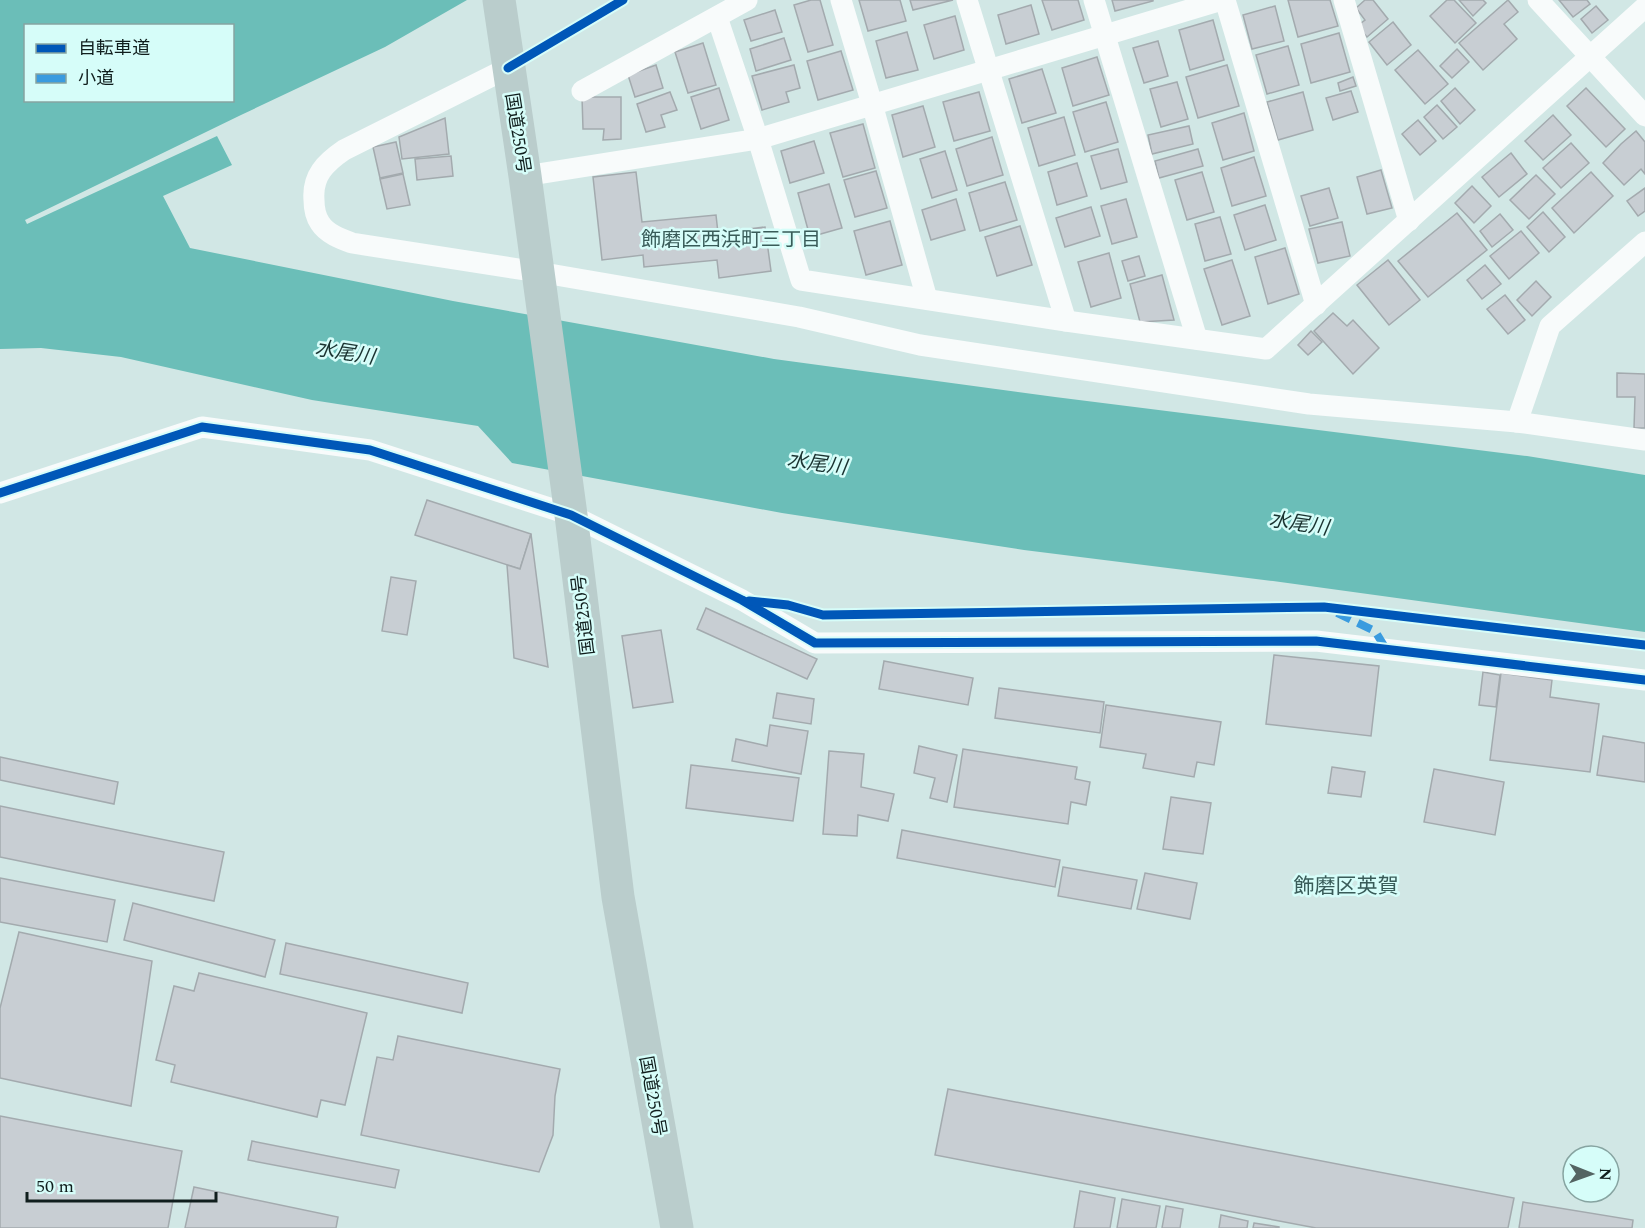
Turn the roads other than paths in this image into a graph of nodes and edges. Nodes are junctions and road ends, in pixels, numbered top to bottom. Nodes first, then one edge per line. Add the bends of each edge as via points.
1 (499, 0) edge
2 (747, 0) edge
3 (841, 0) edge
4 (967, 0) edge
5 (1094, 0) edge
6 (1224, 0) edge
7 (1344, 0) edge
8 (1538, 0) edge
9 (1645, 7) edge
10 (717, 17) junction
11 (1105, 36) junction
12 (1590, 57) junction
13 (508, 68) junction
14 (988, 71) junction
15 (582, 91) dead end
16 (872, 104) junction
17 (1645, 116) edge
18 (758, 139) junction
19 (525, 176) junction
20 (1409, 221) junction
21 (1645, 242) edge
22 (538, 272) junction
23 (927, 299) junction
24 (1316, 305) junction
25 (1066, 321) junction
26 (1197, 339) junction
27 (1517, 422) junction
28 (1645, 440) edge
29 (0, 493) edge
30 (571, 515) junction
31 (1645, 680) edge
32 (677, 1228) edge

1 - 13 highway, 国道250号
2 - 10 street
3 - 16 street
4 - 14 street
5 - 11 street
6 - 11 street
6 - 24 street
7 - 20 street
8 - 12 street
9 - 12 street
10 - 15 street
10 - 18 street
11 - 14 street
11 - 26 street
12 - 17 street
12 - 20 street
13 - 19 highway, 国道250号
13 - 22 street via 330,159 319,172 313,189 314,207 320,224 334,236 352,243
14 - 16 street
14 - 25 street
16 - 18 street
16 - 23 street
18 - 19 street
18 - 23 street via 801,280
19 - 22 highway, 国道250号
20 - 24 street
21 - 27 street via 1550,326
22 - 27 street via 798,317 920,345 1309,404
22 - 30 highway, 国道250号
23 - 25 street
24 - 26 street via 1266,349
25 - 26 street
27 - 28 street
29 - 30 street via 202,427 370,450
30 - 31 street via 742,600 815,643 1316,641
30 - 32 highway, 国道250号 via 618,897

